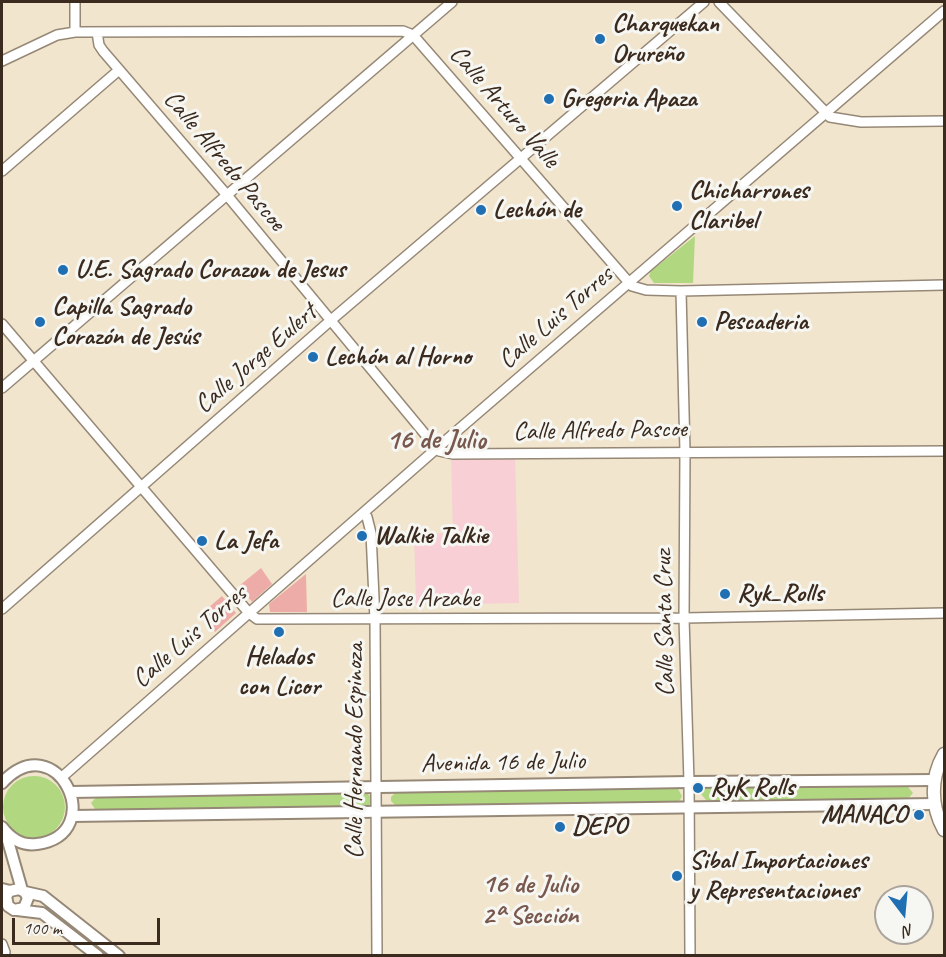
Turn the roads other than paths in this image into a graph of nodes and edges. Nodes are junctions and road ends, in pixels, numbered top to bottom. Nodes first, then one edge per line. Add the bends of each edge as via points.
1 (75, 2) edge
2 (452, 2) edge
3 (704, 2) edge
4 (719, 2) edge
5 (945, 11) edge
6 (75, 32) junction
7 (97, 32) junction
8 (413, 35) junction
9 (2, 61) edge
10 (119, 70) junction
11 (825, 113) junction
12 (945, 121) edge
13 (520, 158) junction
14 (2, 171) edge
15 (226, 194) junction
16 (629, 283) junction
17 (945, 285) edge
18 (681, 291) junction
19 (330, 321) junction
20 (2, 324) edge
21 (33, 361) junction
22 (2, 388) edge
23 (436, 449) junction
24 (945, 451) edge
25 (685, 452) junction
26 (141, 489) junction
27 (363, 513) junction
28 (2, 609) edge
29 (249, 613) junction
30 (945, 613) edge
31 (684, 618) junction
32 (375, 620) junction
33 (945, 754) edge
34 (62, 777) junction
35 (935, 780) junction
36 (689, 782) junction
37 (2, 783) edge
38 (376, 787) junction
39 (71, 792) junction
40 (934, 804) junction
41 (689, 807) junction
42 (376, 811) junction
43 (72, 816) junction
44 (4, 830) edge
45 (945, 830) edge
46 (32, 844) junction
47 (16, 864) junction
48 (15, 888) edge
49 (2, 910) edge
50 (15, 910) junction
51 (2, 944) edge
52 (2, 956) edge
53 (98, 956) edge
54 (119, 956) edge
55 (377, 956) edge
56 (690, 956) edge

1 - 6 street
2 - 8 street
3 - 13 street, Calle Jorge Eulert
4 - 11 street
5 - 11 street, Calle Luis Torres
6 - 7 street
6 - 9 street via 57,35
7 - 8 street via 393,29
7 - 10 street, Calle Alfredo Pascoe via 99,45
8 - 13 street, Calle Arturo Valle
8 - 15 street
10 - 14 street
10 - 15 street, Calle Alfredo Pascoe
11 - 12 street via 861,122
11 - 16 street, Calle Luis Torres
13 - 16 street, Calle Arturo Valle
13 - 19 street, Calle Jorge Eulert
15 - 19 street, Calle Alfredo Pascoe
15 - 21 street
16 - 18 street via 646,290
16 - 23 street, Calle Luis Torres
17 - 18 street
18 - 25 street, Calle Santa Cruz
19 - 23 street, Calle Alfredo Pascoe
19 - 26 street, Calle Jorge Eulert
20 - 21 street
21 - 22 street
21 - 26 street
23 - 25 street, Calle Alfredo Pascoe via 453,454
23 - 27 street, Calle Luis Torres
24 - 25 street, Calle Alfredo Pascoe
25 - 31 street, Calle Santa Cruz
26 - 28 street, Calle Jorge Eulert
26 - 29 street
27 - 29 street, Calle Luis Torres
27 - 32 street, Calle Hernando Espinoza via 371,533
29 - 32 street, Calle Jose Arzabe via 263,620
29 - 34 street, Calle Luis Torres
30 - 31 street, Calle Jose Arzabe
31 - 32 street, Calle Jose Arzabe
31 - 36 street, Calle Santa Cruz
32 - 38 street, Calle Hernando Espinoza
33 - 35 main road
34 - 37 street via 42,766 30,766 9,774
34 - 39 street
35 - 36 street, Avenida 16 de Julio
35 - 40 main road
36 - 38 street, Avenida 16 de Julio
36 - 41 street, Calle Santa Cruz
38 - 39 street, Avenida 16 de Julio
38 - 42 street, Calle Hernando Espinoza
39 - 43 street
40 - 41 street, Avenida 16 de Julio
40 - 45 main road
41 - 42 street, Avenida 16 de Julio
41 - 56 street, Calle Santa Cruz
42 - 43 street, Avenida 16 de Julio
42 - 55 street, Calle Hernando Espinoza
43 - 46 street via 57,837
44 - 46 street via 23,843
44 - 47 street
46 - 47 street
47 - 48 street
48 - 50 street via 6,896 6,903
48 - 50 street via 28,898 26,905
48 - 54 street via 43,896
49 - 50 street
50 - 53 street via 42,913
51 - 52 street

